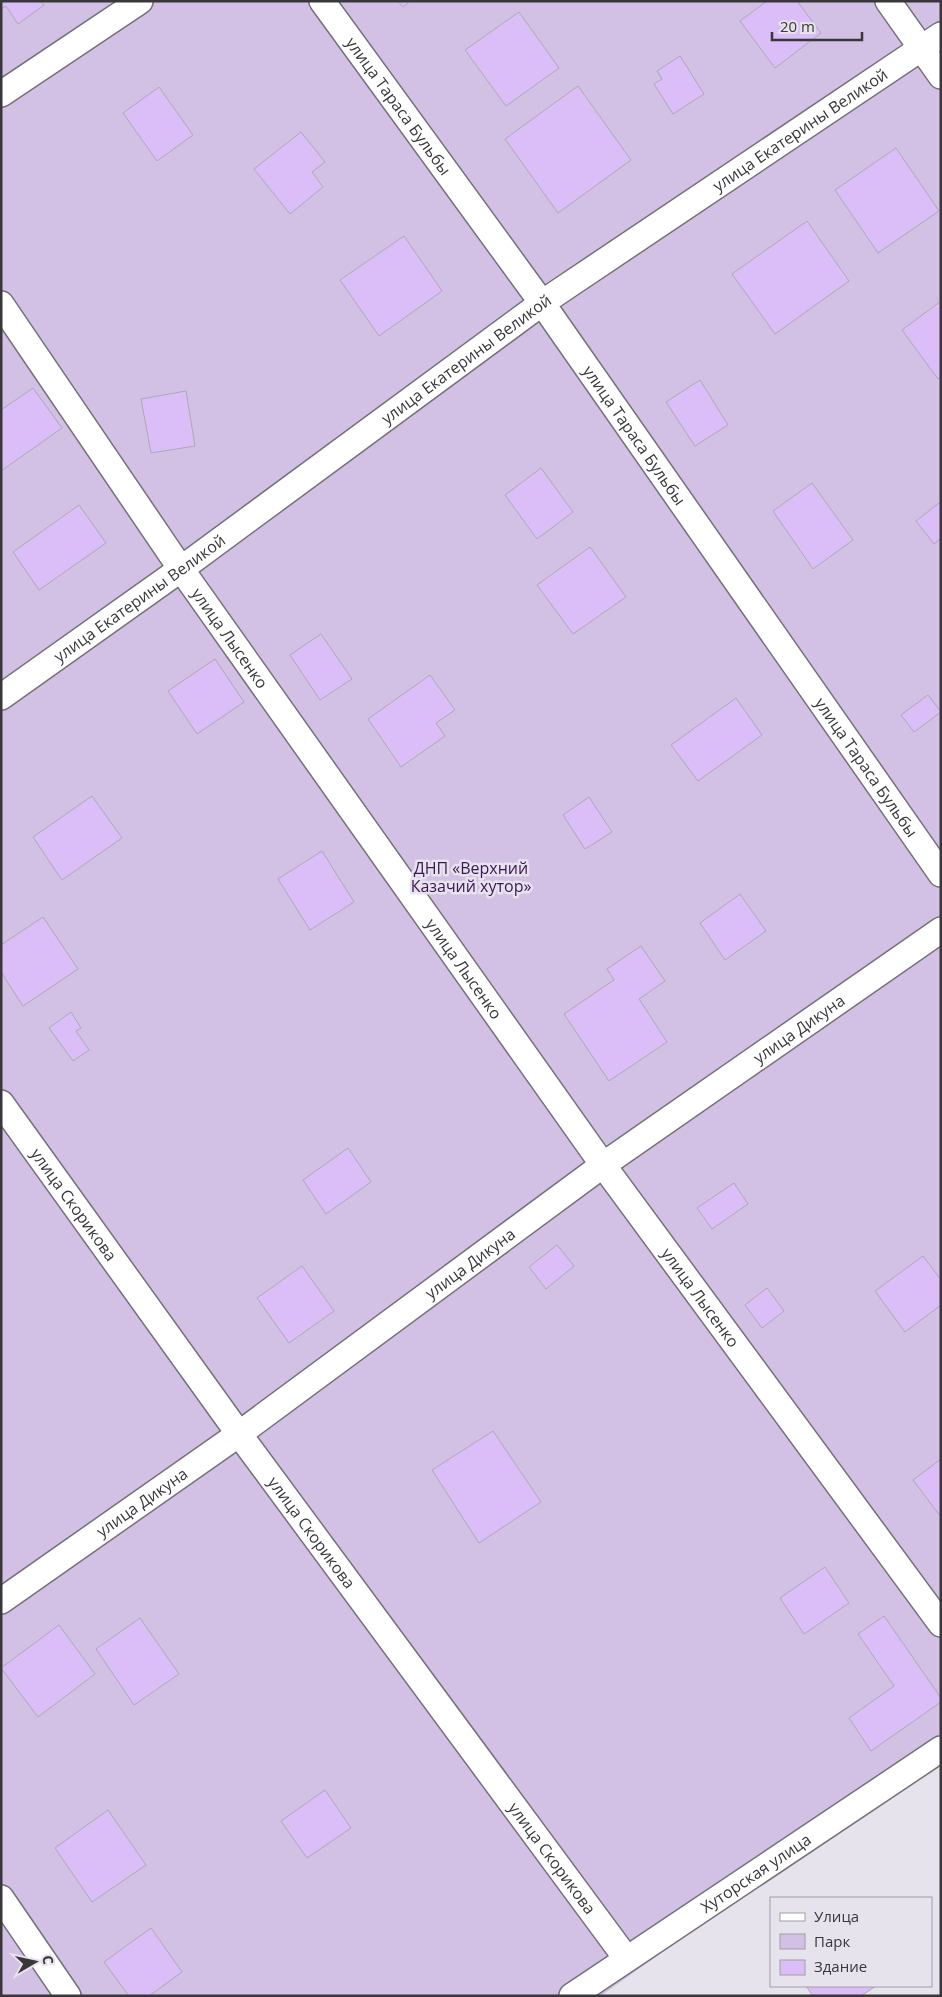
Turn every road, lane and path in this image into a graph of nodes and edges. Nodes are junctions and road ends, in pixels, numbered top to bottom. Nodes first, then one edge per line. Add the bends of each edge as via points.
1 (140, 1) edge
2 (322, 1) edge
3 (888, 1) edge
4 (941, 35) edge
5 (920, 49) junction
6 (941, 76) edge
7 (1, 94) edge
8 (1, 304) edge
9 (542, 304) junction
10 (181, 568) junction
11 (1, 697) edge
12 (941, 874) edge
13 (941, 930) edge
14 (1, 1103) edge
15 (604, 1165) junction
16 (239, 1434) junction
17 (1, 1601) edge
18 (941, 1624) edge
19 (941, 1749) edge
20 (1, 1898) edge
21 (626, 1958) junction
22 (68, 1996) edge
23 (572, 1996) edge

1 - 7 street
2 - 9 street, улица Тараса Бульбы
3 - 5 street
4 - 5 street, улица Екатерины Великой
5 - 6 street
5 - 9 street, улица Екатерины Великой
8 - 10 street, улица Лысенко
9 - 10 street, улица Екатерины Великой
9 - 12 street, улица Тараса Бульбы
10 - 11 street, улица Екатерины Великой
10 - 15 street, улица Лысенко
13 - 15 street, улица Дикуна
14 - 16 street, улица Скорикова
15 - 16 street, улица Дикуна
15 - 18 street, улица Лысенко
16 - 17 street, улица Дикуна
16 - 21 street, улица Скорикова
19 - 21 street, Хуторская улица
20 - 22 street
21 - 23 street, Хуторская улица

